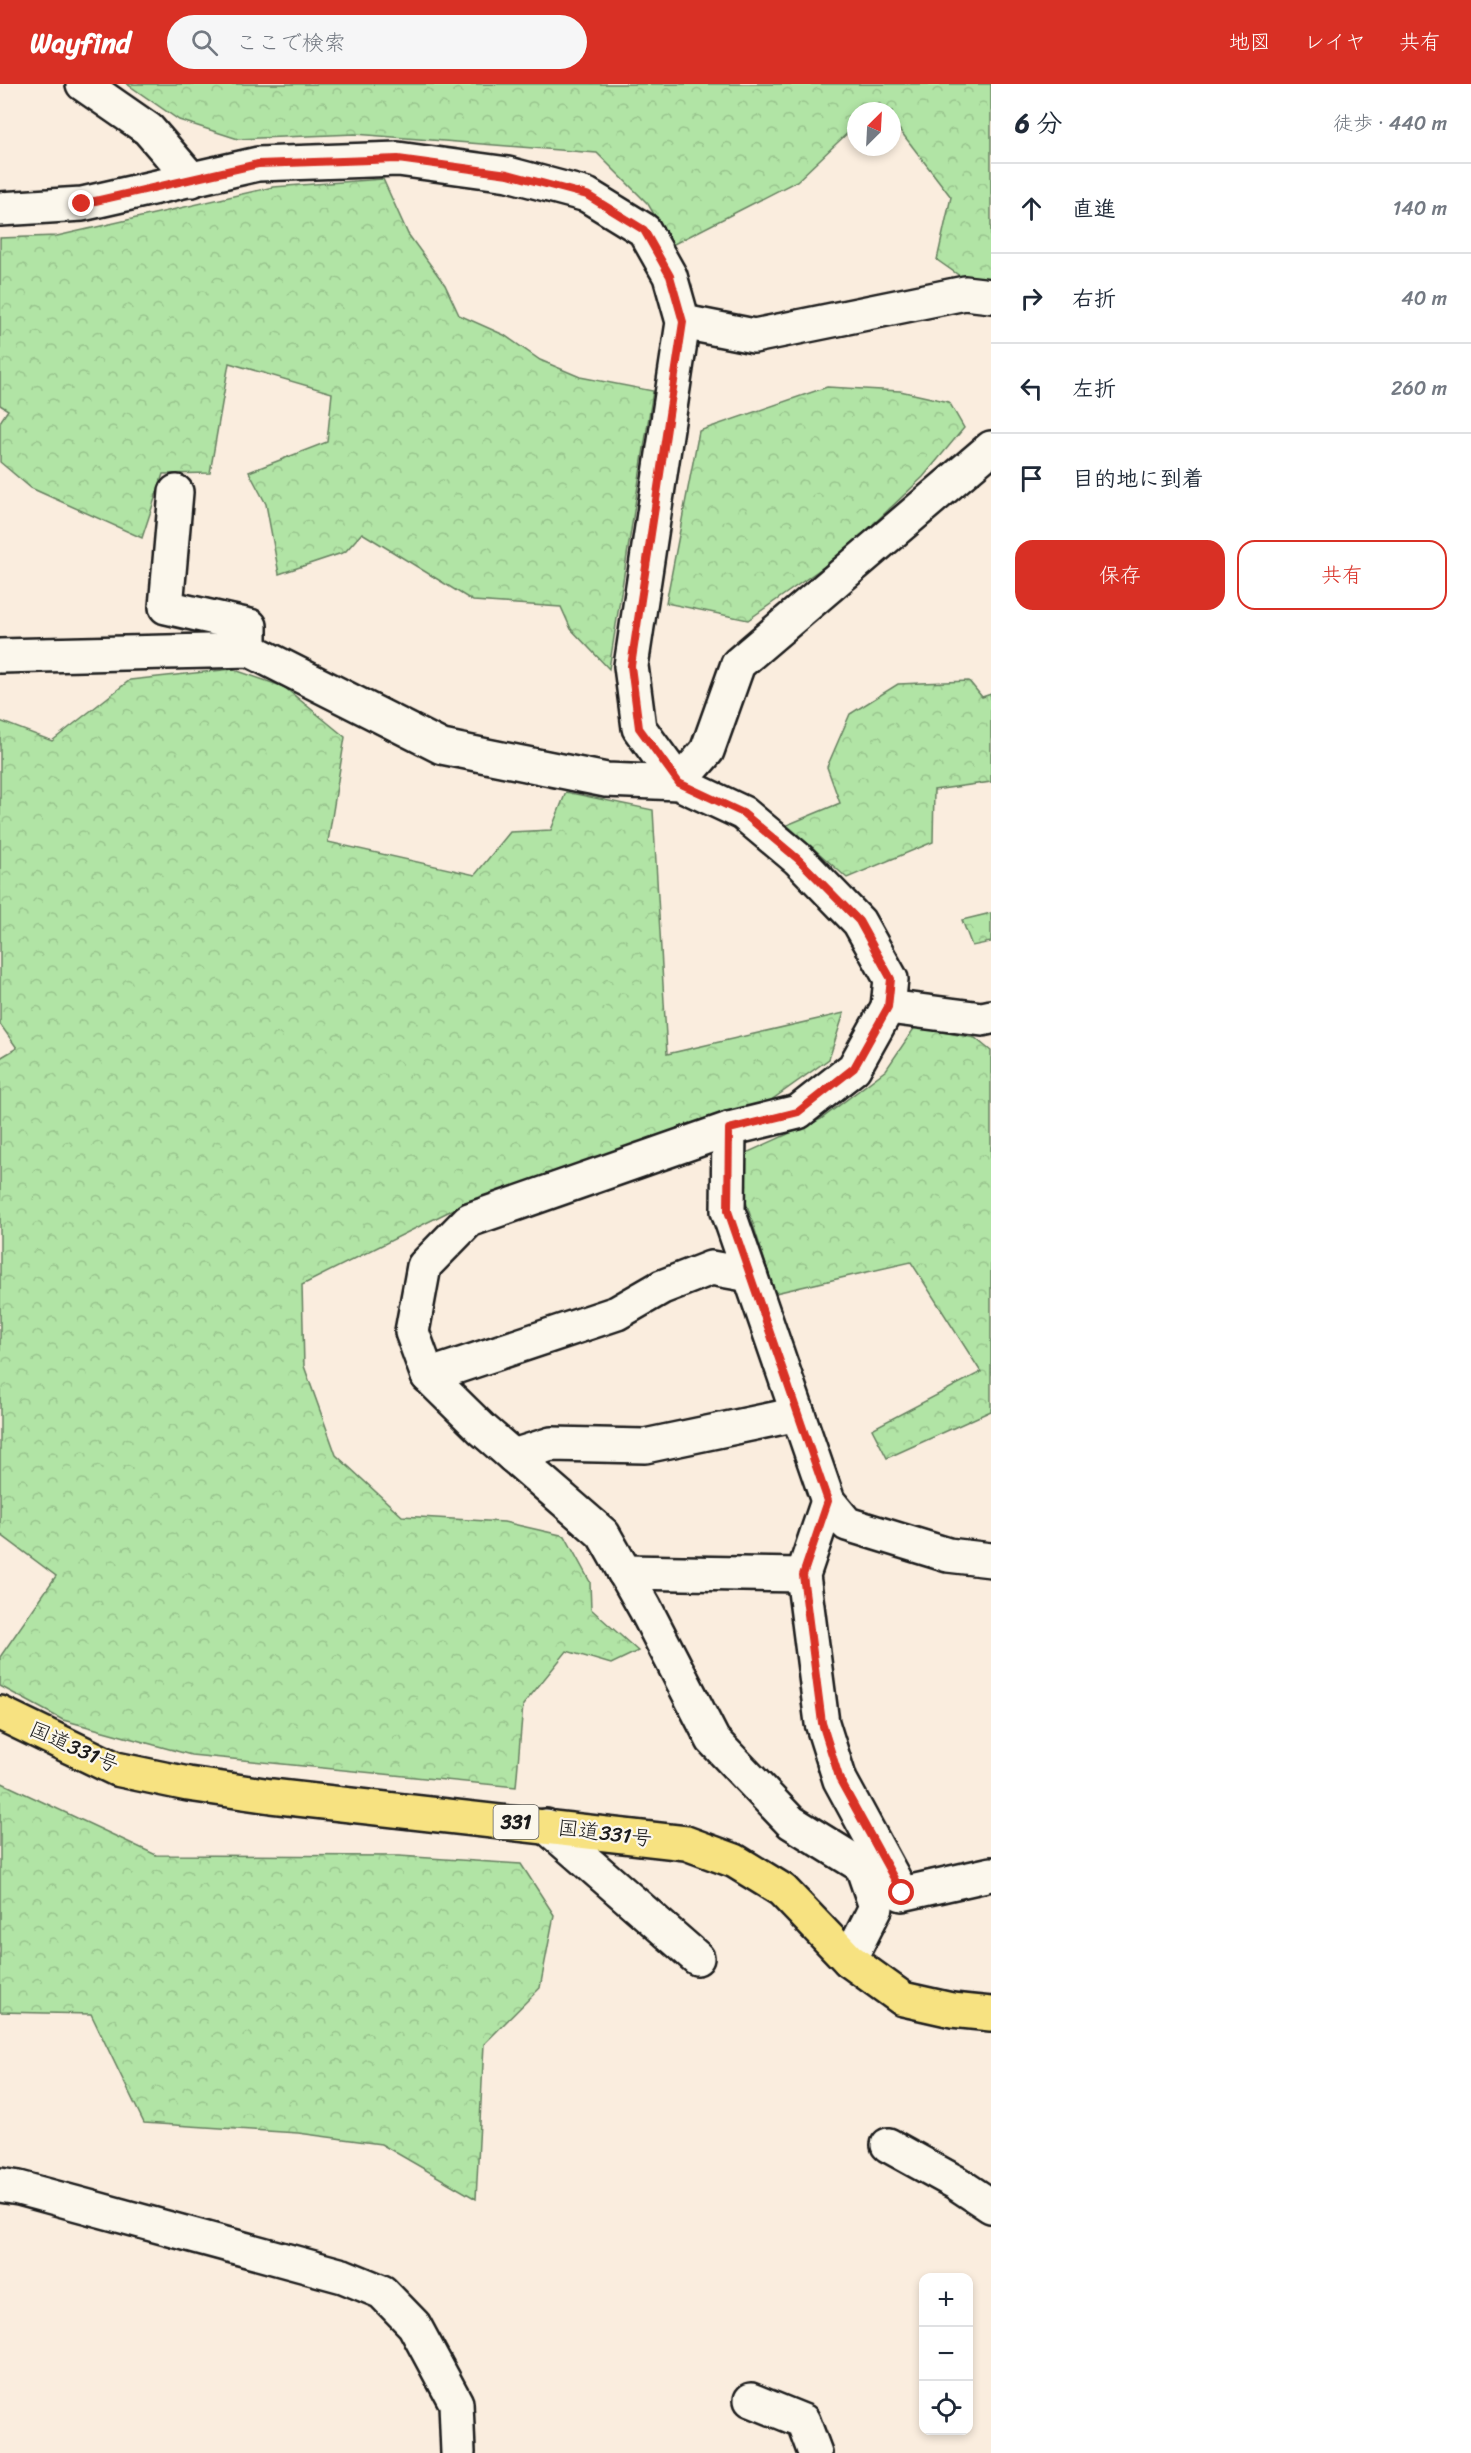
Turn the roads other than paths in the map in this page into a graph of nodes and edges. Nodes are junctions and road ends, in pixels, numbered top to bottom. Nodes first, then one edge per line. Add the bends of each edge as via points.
1 (82, 84) edge
2 (192, 180) junction
3 (0, 209) edge
4 (991, 297) edge
5 (683, 322) junction
6 (991, 448) edge
7 (176, 492) dead end
8 (250, 650) junction
9 (0, 656) edge
10 (679, 783) junction
11 (888, 1007) junction
12 (988, 1021) edge
13 (729, 1129) junction
14 (750, 1275) junction
15 (428, 1376) junction
16 (798, 1414) junction
17 (513, 1456) junction
18 (828, 1501) junction
19 (991, 1560) edge
20 (624, 1572) junction
21 (803, 1575) junction
22 (0, 1713) edge
23 (546, 1826) junction
24 (991, 1874) edge
25 (697, 1958) dead end
26 (849, 1960) junction
27 (991, 2014) edge
28 (888, 2145) dead end
29 (0, 2186) edge
30 (991, 2206) edge
31 (751, 2400) dead end
32 (458, 2453) edge
33 (815, 2453) edge

1 - 2 street via 148,129
2 - 3 street via 82,204
2 - 5 street via 258,164 398,159 508,174 587,195 644,230 670,276
4 - 5 street via 965,293 754,336
5 - 10 street via 631,666 639,728
6 - 10 street via 738,664 707,751
7 - 8 street via 166,608 250,626
8 - 9 street
8 - 10 street via 442,747 606,780
10 - 11 street via 743,813 798,859 859,921 891,979
11 - 12 street
11 - 13 street via 854,1068 798,1112
13 - 14 street via 728,1211
13 - 15 street via 469,1220 424,1266 412,1332
14 - 15 street via 711,1268 662,1287 617,1313
14 - 16 street
15 - 17 street
16 - 17 street via 645,1446 551,1444
16 - 18 street
17 - 20 street via 603,1534
18 - 19 street via 847,1524 948,1555
18 - 21 street
20 - 21 street
20 - 26 street via 713,1740 791,1822 862,1866 876,1907
21 - 24 street via 822,1723 840,1780 902,1893
22 - 23 highway, 国道331号 / 331 via 116,1768 177,1782
23 - 25 street
23 - 26 highway, 国道331号 / 331 via 686,1843 735,1861 782,1890
26 - 27 highway, 国道331号 / 331 via 903,1999
28 - 30 street
29 - 32 street via 342,2276 382,2292 414,2325 456,2403
31 - 33 street via 803,2421

